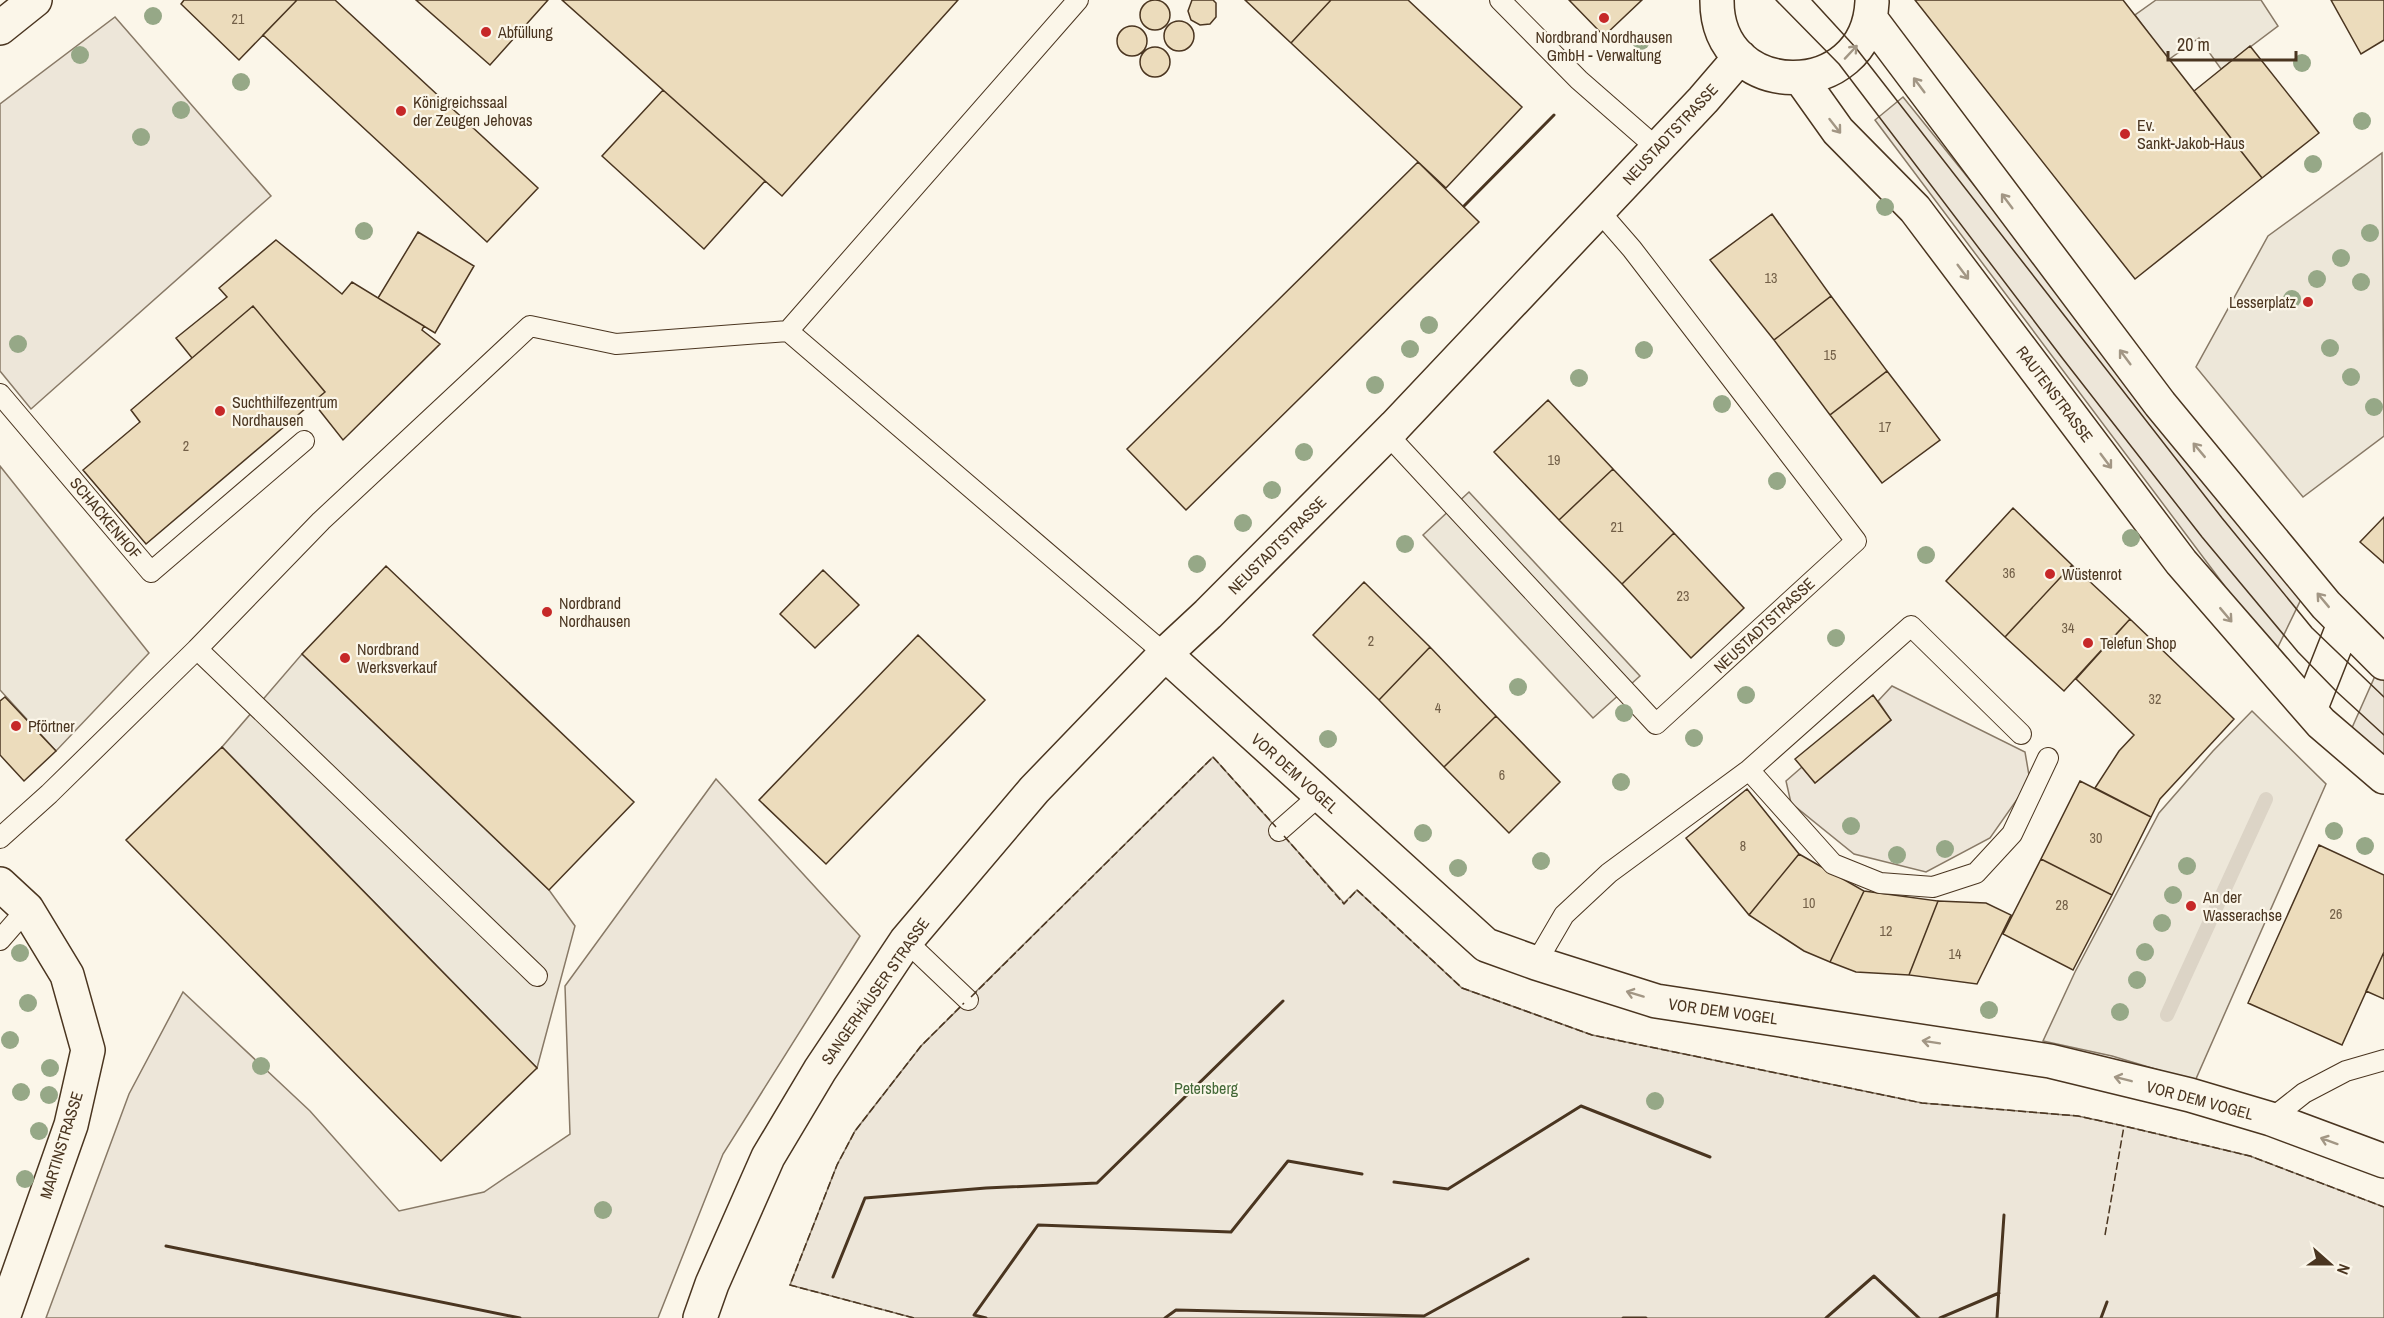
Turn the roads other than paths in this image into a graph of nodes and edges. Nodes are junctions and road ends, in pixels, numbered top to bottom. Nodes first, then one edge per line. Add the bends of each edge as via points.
1 (35, 0) edge
2 (1078, 0) edge
3 (1500, 0) edge
4 (1717, 0) edge
5 (1871, 9) edge
6 (0, 28) edge
7 (1740, 57) junction
8 (1801, 79) junction
9 (1658, 149) junction
10 (1599, 211) junction
11 (788, 331) junction
12 (0, 394) edge
13 (1387, 435) junction
14 (304, 441) dead end
15 (2344, 624) junction
16 (197, 650) junction
17 (1165, 654) junction
18 (2384, 663) edge
19 (2310, 710) junction
20 (2021, 734) dead end
21 (2048, 758) dead end
22 (1749, 770) junction
23 (2384, 777) edge
24 (1320, 795) junction
25 (1279, 831) dead end
26 (0, 838) edge
27 (0, 885) edge
28 (27, 909) junction
29 (0, 940) edge
30 (906, 941) junction
31 (1536, 963) junction
32 (537, 976) dead end
33 (968, 1000) dead end
34 (2384, 1060) edge
35 (2271, 1119) junction
36 (2384, 1161) edge
37 (3, 1318) edge
38 (700, 1318) edge

1 - 6 street
2 - 11 lane
3 - 9 lane via 1579,80
4 - 7 street via 1719,21
8 -> 5 street via 1839,64 1856,48
15 -> 5 street via 2160,404
7 - 8 street via 1765,73
7 - 9 street, NEUSTADTSTRASSE
8 -> 19 street, RAUTENSTRASSE via 1838,131 1915,209 2181,562
9 - 10 street, NEUSTADTSTRASSE
10 - 13 street, NEUSTADTSTRASSE
10 - 13 lane, NEUSTADTSTRASSE via 1856,541 1656,724
11 - 16 lane via 616,344 530,326 321,521
11 - 17 lane
12 - 14 lane, SCHACKENHOF via 151,572
13 - 17 street, NEUSTADTSTRASSE
15 - 18 street
15 - 19 street
16 - 26 lane
16 - 32 lane
17 - 24 street, VOR DEM VOGEL
17 - 30 street, SANGERHÄUSER STRASSE via 1034,790
19 - 23 street, RAUTENSTRASSE
20 - 22 lane via 1911,626
21 - 22 lane via 2012,834 1976,873 1933,887 1880,884 1833,864
22 - 31 lane via 1609,873 1564,915
24 - 25 lane
24 - 31 street, VOR DEM VOGEL via 1486,945
27 - 28 street, MARTINSTRASSE
28 - 29 lane
28 - 37 street, MARTINSTRASSE via 67,975 88,1050 71,1125
30 - 33 lane
30 - 38 street, SANGERHÄUSER STRASSE via 820,1070 768,1157
35 -> 31 street, VOR DEM VOGEL via 2050,1061 1656,1001
34 - 35 lane via 2346,1071 2304,1093
36 -> 35 street, VOR DEM VOGEL

